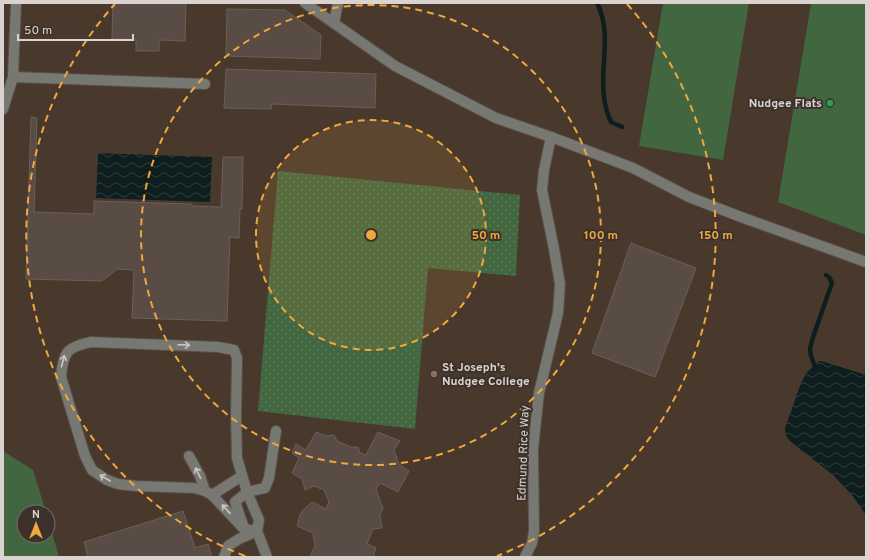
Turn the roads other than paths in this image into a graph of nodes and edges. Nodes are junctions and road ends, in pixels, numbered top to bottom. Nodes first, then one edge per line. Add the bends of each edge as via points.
1 (16, 3) edge
2 (306, 3) edge
3 (338, 3) edge
4 (334, 23) junction
5 (13, 77) junction
6 (205, 84) dead end
7 (3, 108) edge
8 (551, 137) junction
9 (866, 262) edge
10 (276, 431) dead end
11 (189, 456) dead end
12 (242, 476) junction
13 (247, 492) junction
14 (209, 493) junction
15 (244, 529) junction
16 (257, 531) junction
17 (224, 557) edge
18 (267, 557) edge
19 (525, 557) edge

1 - 5 lane
2 - 4 lane
3 - 4 lane
4 - 8 lane via 395,66 496,118
5 - 6 lane
5 - 7 lane
8 - 9 lane via 633,168 689,197 741,218
8 - 19 lane, Edmund Rice Way via 542,190 560,284 558,313 539,393 534,449 534,531 532,543
10 - 13 lane via 269,478 265,488
14 -> 11 lane
12 - 13 lane
12 - 14 lane
14 -> 12 lane via 194,488 118,484 92,470 85,456 61,377 66,353 72,347 91,342 218,347 234,350 237,358 238,458
13 - 15 lane via 235,502
13 - 16 lane via 259,520
15 -> 14 lane
15 - 16 lane
16 - 17 lane via 228,546
16 - 18 lane

